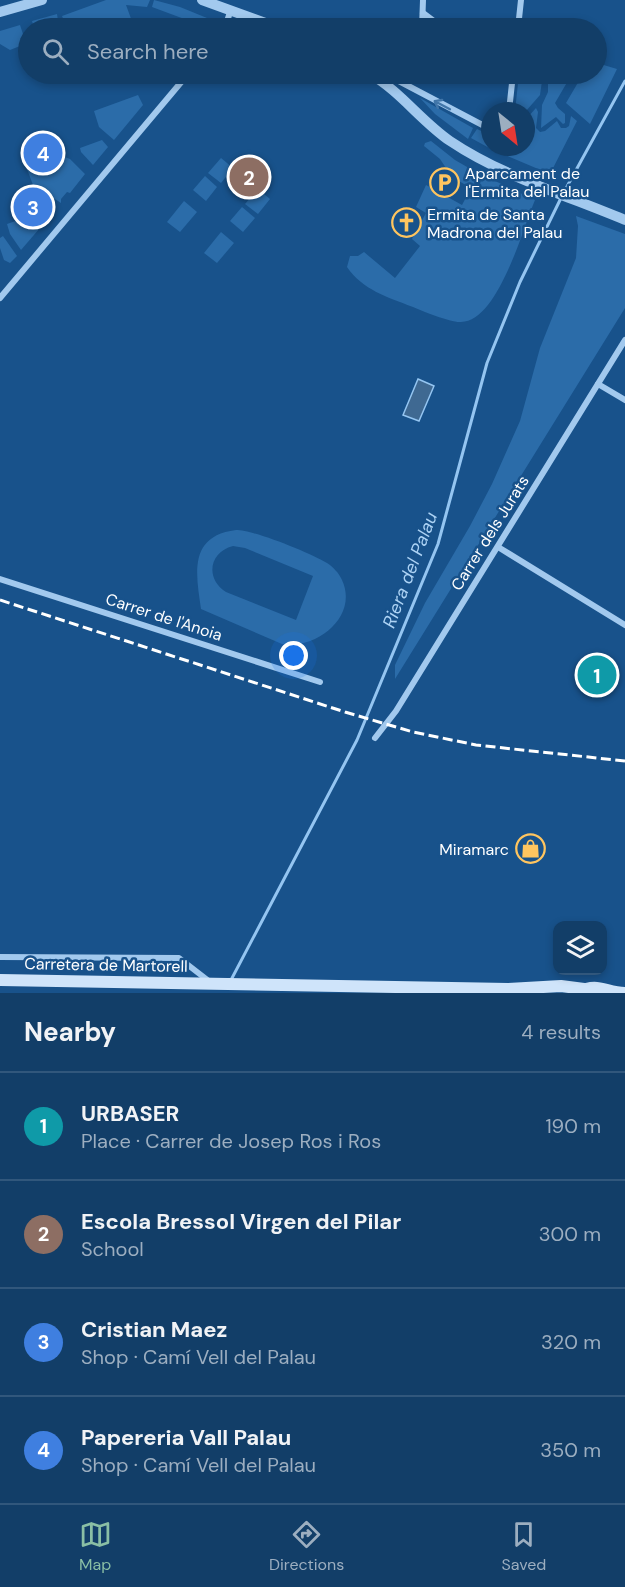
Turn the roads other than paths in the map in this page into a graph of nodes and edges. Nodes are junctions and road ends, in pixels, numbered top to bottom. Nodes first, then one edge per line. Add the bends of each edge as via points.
1 (42, 0) edge
2 (202, 0) edge
3 (423, 0) edge
4 (521, 0) edge
5 (218, 3) edge
6 (0, 12) edge
7 (230, 12) junction
8 (423, 13) junction
9 (228, 18) edge
10 (248, 18) edge
11 (423, 18) edge
12 (430, 18) edge
13 (519, 18) edge
14 (180, 84) edge
15 (399, 84) edge
16 (404, 84) edge
17 (512, 84) edge
18 (510, 102) edge
19 (481, 124) edge
20 (625, 220) edge
21 (0, 298) edge
22 (625, 340) edge
23 (598, 384) junction
24 (625, 400) edge
25 (498, 547) junction
26 (0, 579) edge
27 (625, 625) edge
28 (320, 682) dead end
29 (375, 738) dead end
30 (0, 957) edge
31 (0, 980) edge
32 (211, 982) junction
33 (358, 987) junction
34 (513, 991) edge
35 (581, 991) edge
36 (337, 993) edge
37 (616, 993) edge
38 (625, 993) edge

1 - 6 street
2 - 5 street
3 - 8 street
4 - 13 street
5 - 7 street
7 - 9 street
7 - 10 street
8 - 11 street
8 - 12 street
14 - 21 street
15 - 20 street via 450,140 494,166
19 -> 16 street
17 - 18 street
22 - 23 street, Carrer dels Jurats
23 - 24 street
23 - 25 street, Carrer dels Jurats
25 - 27 street
25 - 29 street, Carrer dels Jurats via 396,711
26 - 28 street, Carrer de l'Anoia
30 - 32 street, Carretera de Martorell via 179,958
31 - 32 main road, Carretera de Martorell
32 - 33 main road, Carretera de Martorell
33 - 34 main road, Carretera de Martorell
33 - 36 street, Carretera de Martorell
34 - 35 main road, Carretera de Martorell via 561,986
35 - 37 main road, Carretera de Martorell via 601,987
37 - 38 main road, Carretera de Martorell

